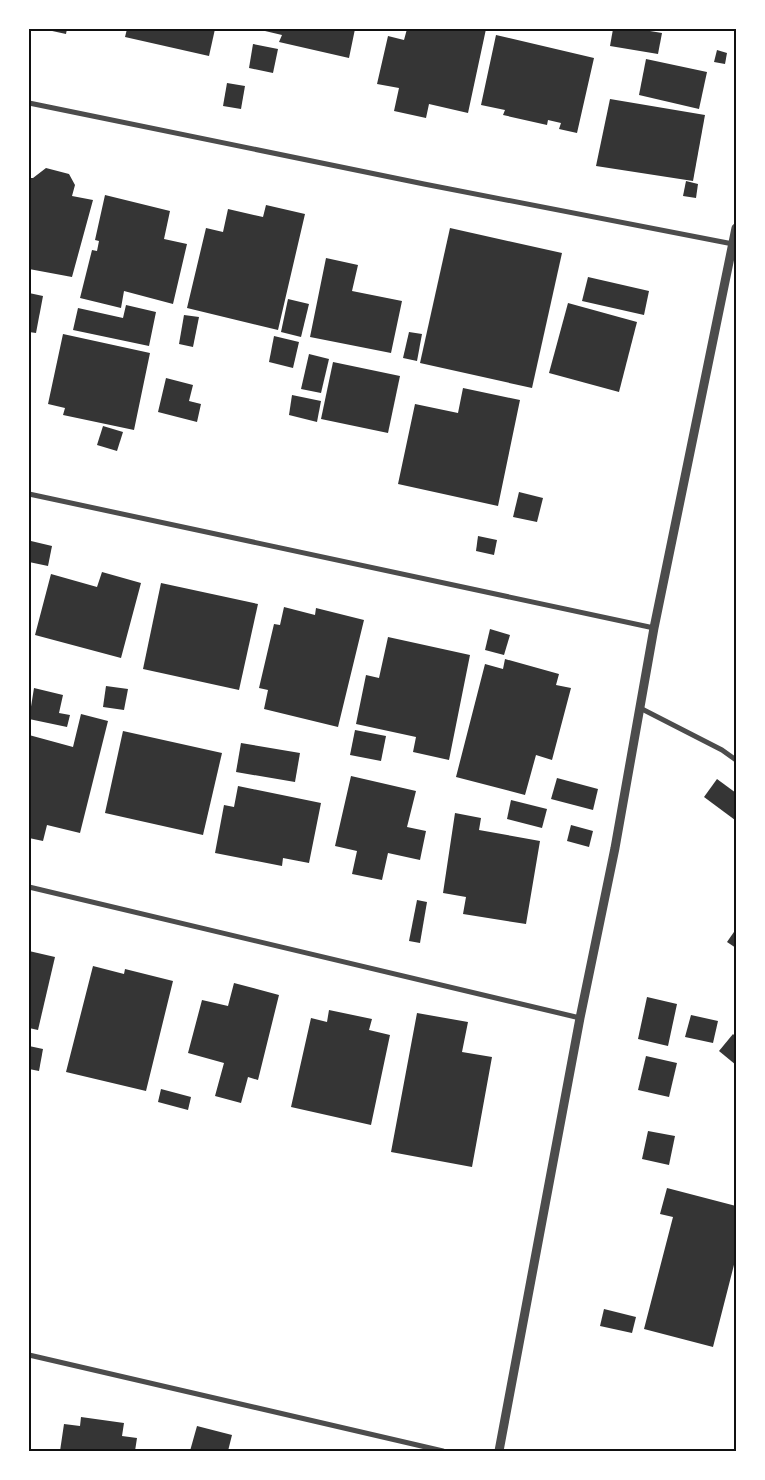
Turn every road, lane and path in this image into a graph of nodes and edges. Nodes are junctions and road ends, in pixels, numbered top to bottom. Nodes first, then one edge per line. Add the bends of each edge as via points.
1 (29, 103) edge
2 (736, 228) edge
3 (733, 244) junction
4 (29, 494) edge
5 (654, 628) junction
6 (640, 708) junction
7 (736, 760) edge
8 (29, 887) edge
9 (580, 1018) junction
10 (29, 1355) edge
11 (443, 1451) edge
12 (499, 1451) edge

1 - 3 street
2 - 3 street
3 - 5 street
4 - 5 street
5 - 6 street
6 - 7 street
6 - 9 street
8 - 9 street
9 - 12 street
10 - 11 street

